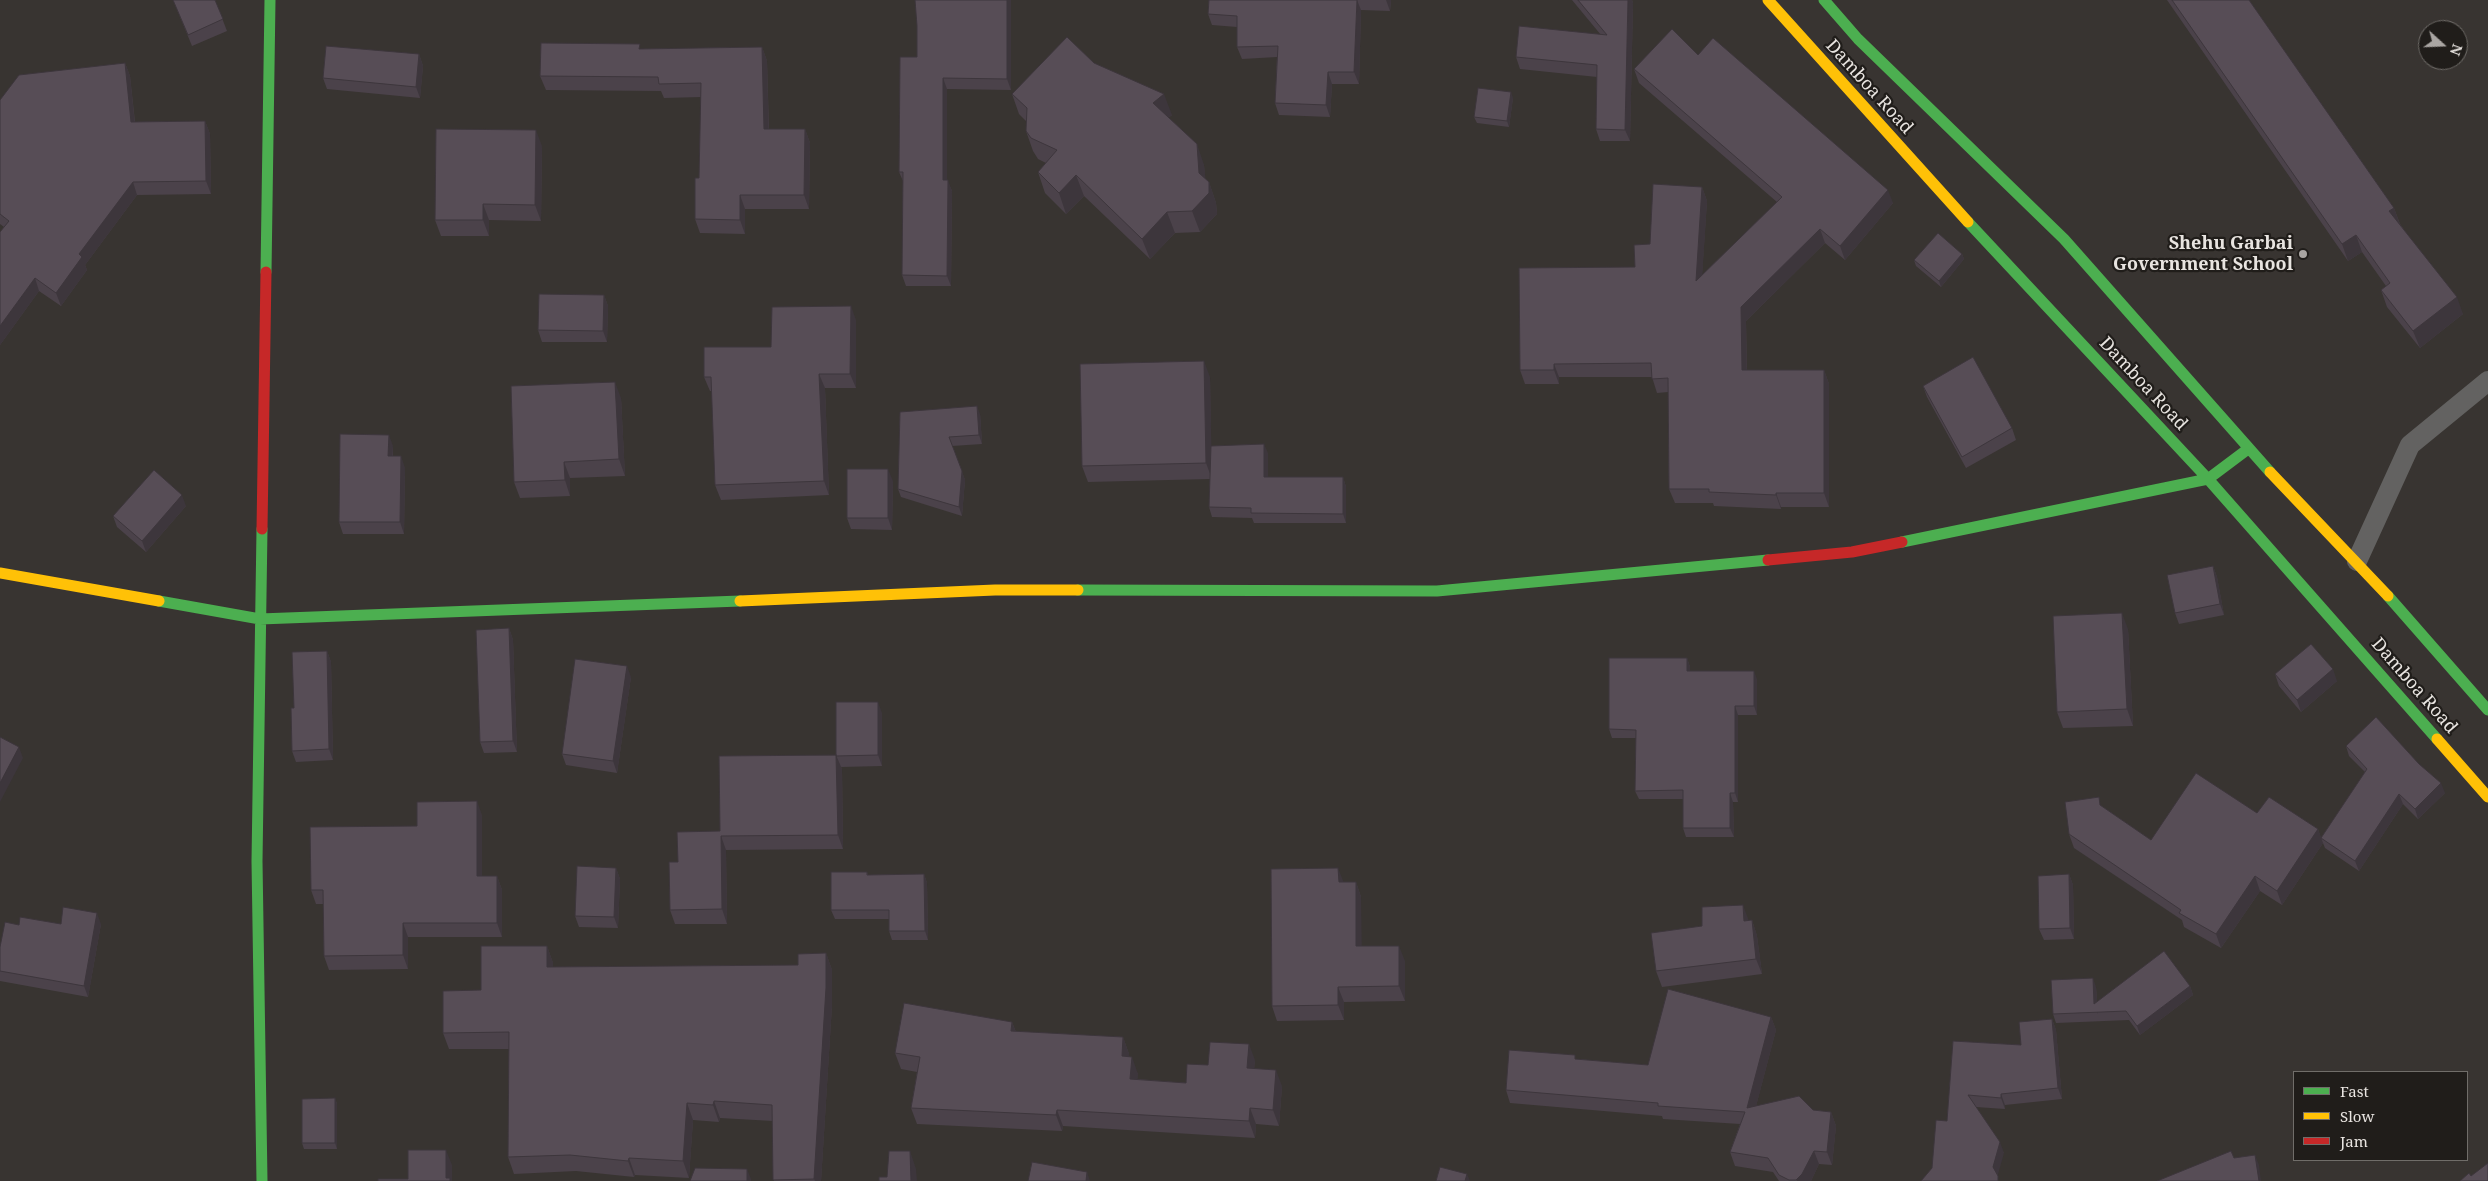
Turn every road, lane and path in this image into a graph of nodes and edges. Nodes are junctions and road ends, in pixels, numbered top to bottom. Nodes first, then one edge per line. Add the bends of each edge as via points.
1 (270, 0) edge
2 (1768, 0) edge
3 (1824, 0) edge
4 (2488, 381) edge
5 (2248, 449) junction
6 (2208, 479) junction
7 (2357, 561) junction
8 (0, 573) edge
9 (260, 619) junction
10 (2488, 710) edge
11 (2488, 796) edge
12 (262, 1181) edge

1 - 9 street
2 - 6 street, Damboa Road via 1913,162
3 - 5 street, Damboa Road via 1858,39 2064,240
4 - 7 lane via 2410,445
5 - 6 street
5 - 7 street, Damboa Road
6 - 9 street via 1852,552 1437,591 995,590
6 - 11 street, Damboa Road
7 - 10 street, Damboa Road
8 - 9 street
9 - 12 street via 257,861

